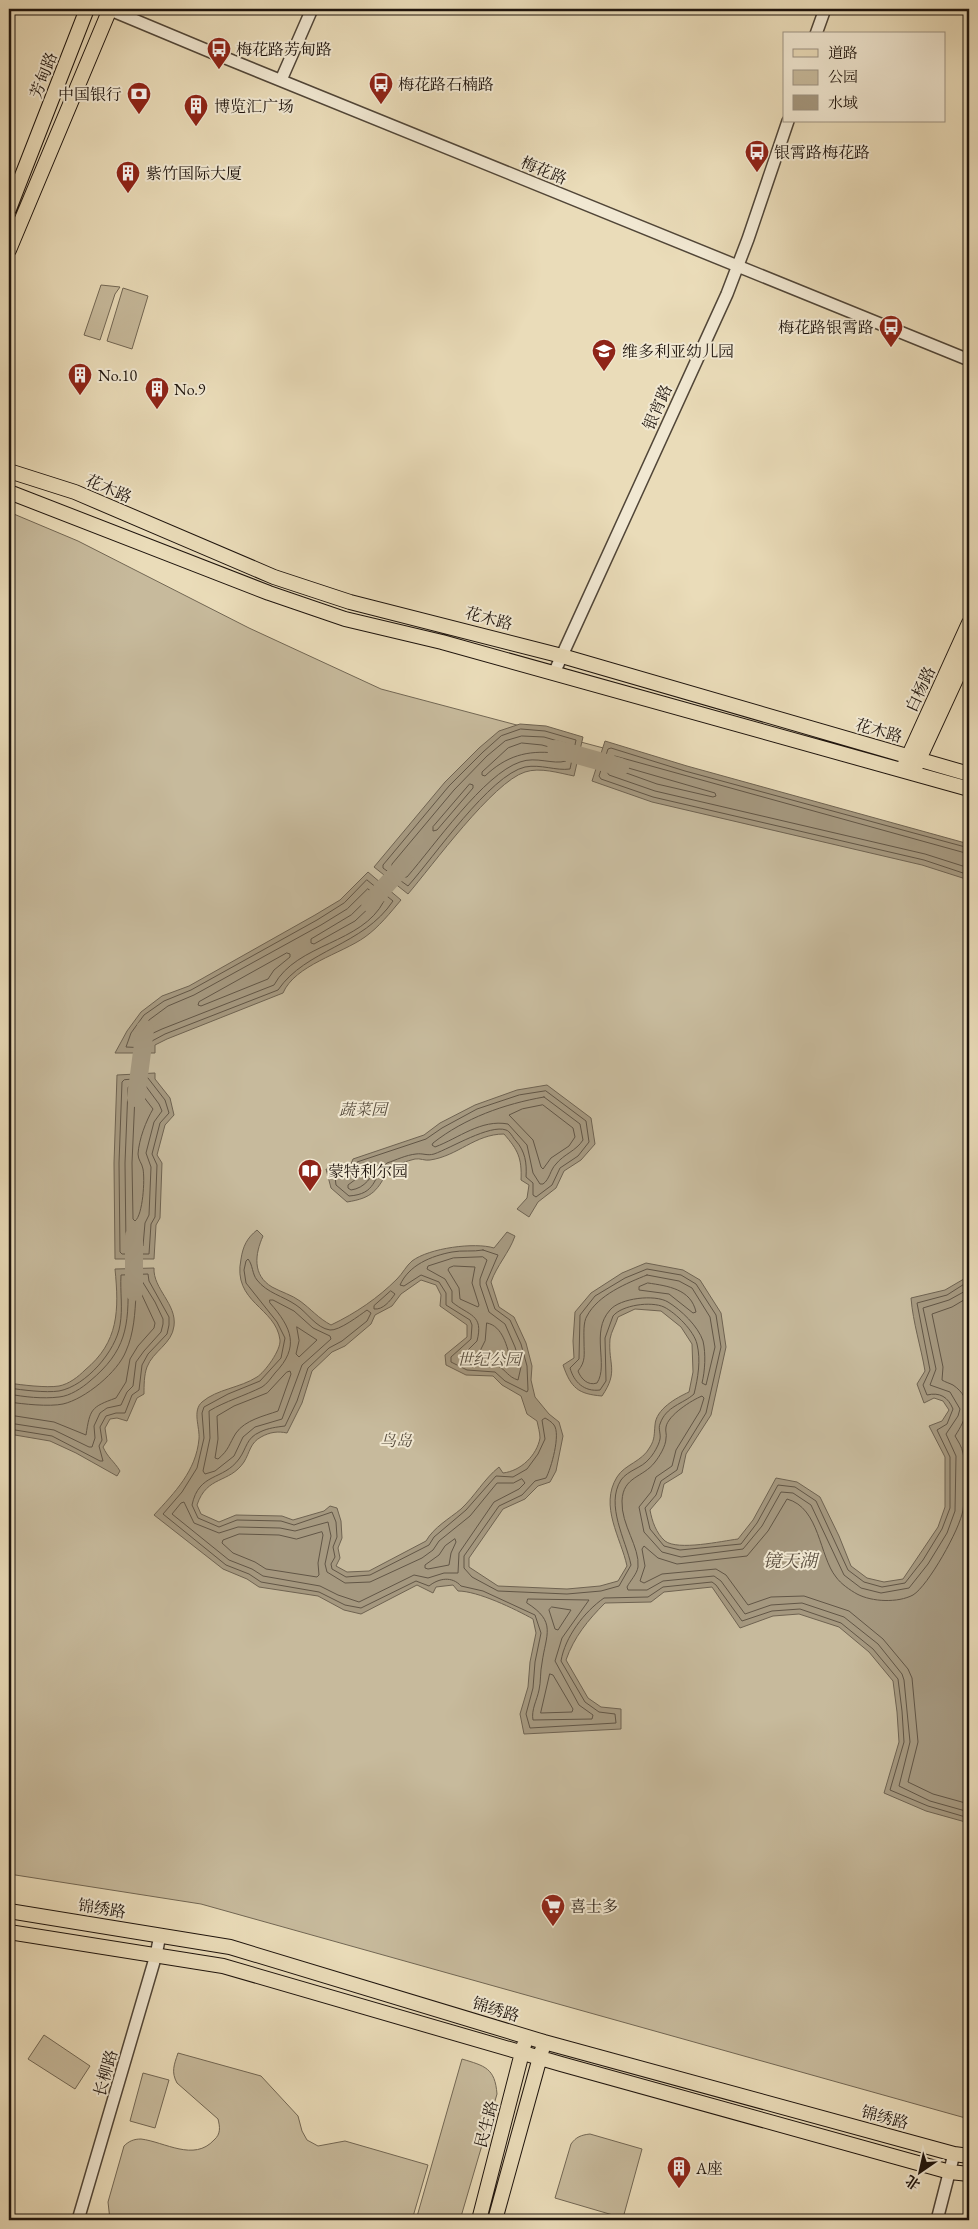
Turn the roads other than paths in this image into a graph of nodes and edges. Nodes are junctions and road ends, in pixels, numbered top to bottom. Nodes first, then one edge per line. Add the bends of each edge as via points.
1 (87, 9) edge
2 (109, 9) edge
3 (312, 9) edge
4 (825, 9) edge
5 (817, 32) edge
6 (281, 80) junction
7 (788, 122) edge
8 (9, 209) edge
9 (9, 250) edge
10 (738, 266) junction
11 (969, 360) edge
12 (9, 471) edge
13 (9, 492) edge
14 (969, 623) edge
15 (969, 651) edge
16 (562, 656) junction
17 (554, 673) junction
18 (911, 765) junction
19 (969, 774) edge
20 (969, 789) edge
21 (9, 1911) edge
22 (9, 1932) edge
23 (160, 1934) junction
24 (156, 1955) junction
25 (527, 2037) junction
26 (544, 2042) junction
27 (522, 2052) junction
28 (540, 2058) junction
29 (954, 2154) junction
30 (969, 2156) edge
31 (950, 2172) junction
32 (969, 2174) edge
33 (78, 2220) edge
34 (479, 2220) edge
35 (495, 2220) edge
36 (937, 2220) edge

1 - 8 main road, 芳甸路
2 - 6 street, 梅花路
2 - 9 main road
3 - 6 street
4 - 5 street
6 - 10 street, 梅花路
7 - 10 street, 银宵路
10 - 11 street, 梅花路
10 - 16 street, 银宵路
12 - 16 main road, 花木路 via 75,492 274,577 350,602
13 - 17 main road, 花木路 via 269,593 345,619
14 - 18 main road, 白杨路
15 - 18 main road, 白杨路
16 - 17 street, 银宵路
16 - 18 main road, 花木路
17 - 18 main road, 花木路
18 - 19 main road, 花木路
18 - 20 main road, 花木路
21 - 23 main road, 锦绣路
22 - 24 main road
23 - 24 street, 长柳路
23 - 25 main road, 锦绣路 via 230,1947
24 - 27 main road via 223,1966
24 - 33 street, 长柳路
25 - 26 main road, 锦绣路
25 - 27 main road, 民生路
26 - 28 main road
26 - 29 main road, 锦绣路
27 - 28 main road
27 - 34 main road, 民生路
28 - 31 main road
28 - 35 main road
29 - 30 main road, 锦绣路
29 - 31 street
31 - 32 main road
31 - 36 street

